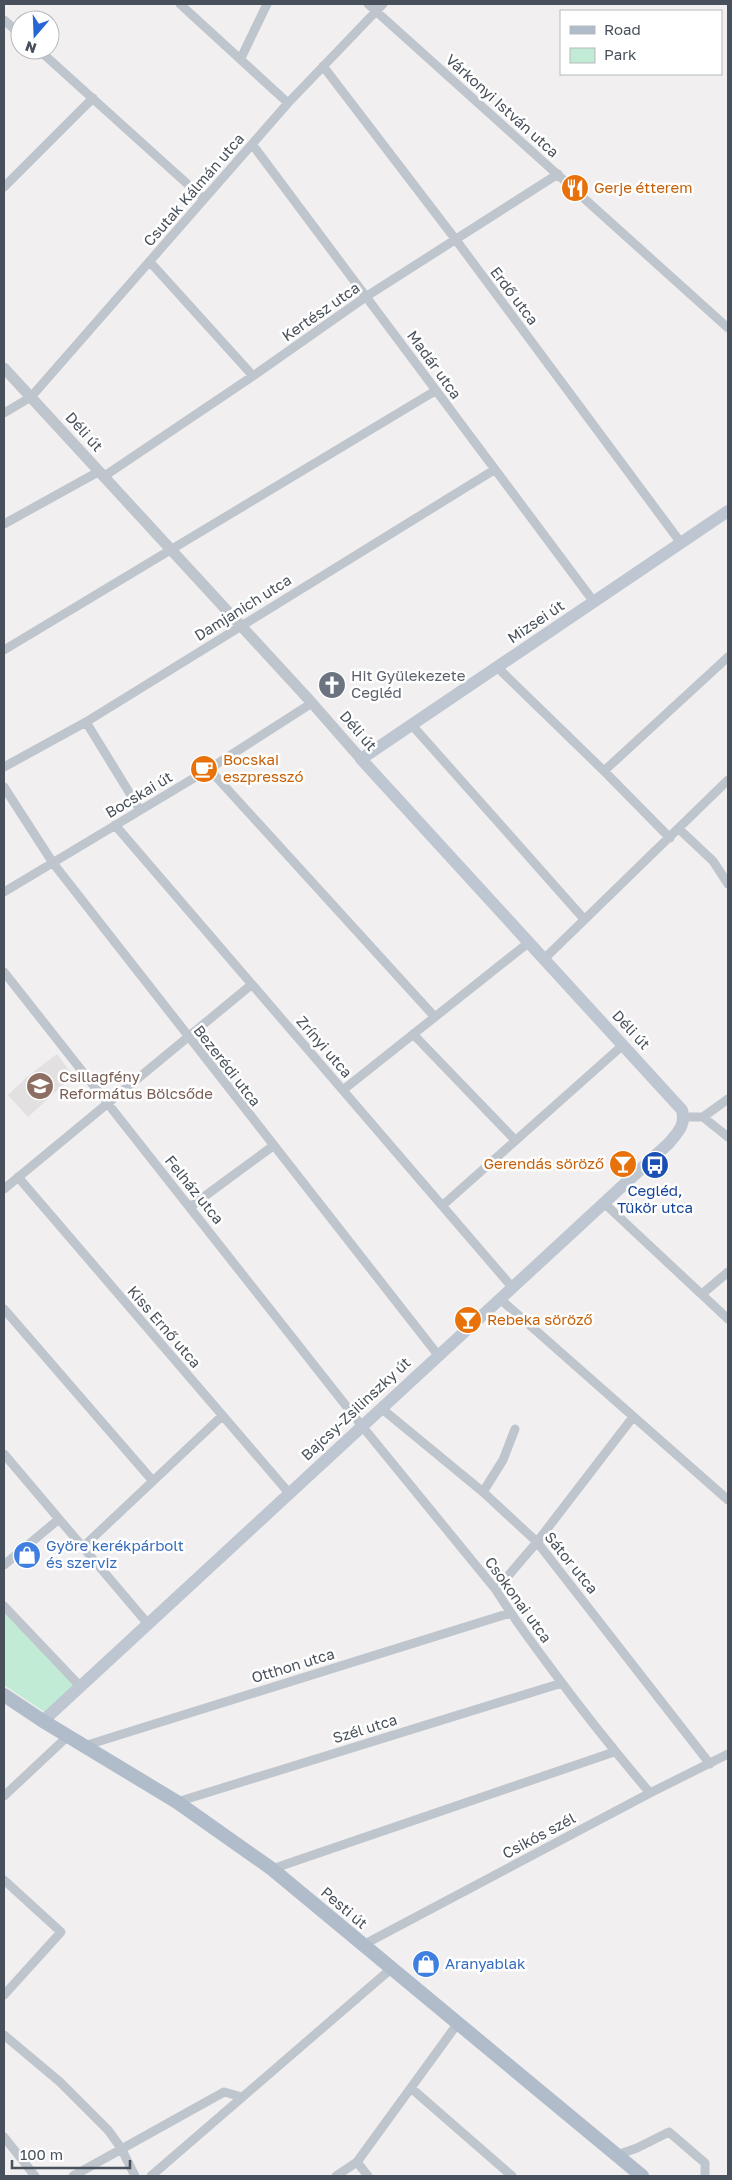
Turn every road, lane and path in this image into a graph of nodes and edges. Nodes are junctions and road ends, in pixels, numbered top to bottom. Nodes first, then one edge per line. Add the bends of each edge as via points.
1 (180, 4) edge
2 (267, 4) edge
3 (368, 4) edge
4 (383, 4) edge
5 (376, 11) junction
6 (241, 58) junction
7 (50, 60) edge
8 (323, 66) junction
9 (93, 98) junction
10 (288, 103) junction
11 (252, 144) junction
12 (558, 174) junction
13 (4, 188) edge
14 (204, 199) junction
15 (456, 240) junction
16 (150, 262) junction
17 (367, 296) junction
18 (728, 328) edge
19 (4, 368) edge
20 (253, 376) junction
21 (435, 391) junction
22 (31, 397) junction
23 (4, 413) edge
24 (494, 470) junction
25 (101, 475) junction
26 (728, 511) edge
27 (4, 524) edge
28 (680, 543) junction
29 (171, 551) junction
30 (594, 602) junction
31 (240, 626) junction
32 (4, 650) edge
33 (728, 657) edge
34 (497, 667) junction
35 (312, 703) junction
36 (86, 722) junction
37 (411, 724) junction
38 (361, 759) junction
39 (4, 767) edge
40 (209, 769) junction
41 (604, 771) junction
42 (728, 780) edge
43 (4, 787) edge
44 (140, 810) junction
45 (115, 825) junction
46 (679, 829) junction
47 (670, 838) junction
48 (53, 863) junction
49 (728, 884) edge
50 (4, 892) edge
51 (584, 919) junction
52 (528, 943) junction
53 (544, 959) junction
54 (4, 972) edge
55 (251, 985) junction
56 (434, 1016) junction
57 (413, 1034) junction
58 (187, 1037) junction
59 (623, 1045) junction
60 (343, 1090) junction
61 (728, 1099) edge
62 (107, 1104) junction
63 (684, 1117) junction
64 (703, 1117) junction
65 (728, 1137) edge
66 (515, 1140) junction
67 (273, 1146) junction
68 (18, 1178) junction
69 (4, 1189) edge
70 (604, 1203) junction
71 (443, 1205) junction
72 (190, 1207) junction
73 (728, 1272) edge
74 (512, 1287) junction
75 (702, 1294) junction
76 (500, 1299) junction
77 (4, 1309) edge
78 (728, 1319) edge
79 (438, 1355) junction
80 (381, 1408) junction
81 (222, 1416) junction
82 (633, 1417) junction
83 (362, 1426) junction
84 (515, 1429) dead end
85 (4, 1454) edge
86 (152, 1480) junction
87 (483, 1492) junction
88 (289, 1494) junction
89 (728, 1500) edge
90 (59, 1519) junction
91 (538, 1542) junction
92 (83, 1547) junction
93 (4, 1565) edge
94 (496, 1590) junction
95 (4, 1606) edge
96 (510, 1613) junction
97 (148, 1624) junction
98 (562, 1683) junction
99 (80, 1686) junction
100 (4, 1695) edge
101 (43, 1721) junction
102 (68, 1736) junction
103 (84, 1746) junction
104 (614, 1752) junction
105 (728, 1754) edge
106 (710, 1764) junction
107 (650, 1793) junction
108 (4, 1796) edge
109 (177, 1802) junction
110 (272, 1869) junction
111 (4, 1880) edge
112 (363, 1944) junction
113 (392, 1968) junction
114 (4, 1995) edge
115 (458, 2023) junction
116 (4, 2035) edge
117 (411, 2088) junction
118 (242, 2097) junction
119 (4, 2137) edge
120 (121, 2148) junction
121 (617, 2155) junction
122 (357, 2162) junction
123 (35, 2176) edge
124 (74, 2176) edge
125 (135, 2176) edge
126 (151, 2176) edge
127 (336, 2176) edge
128 (368, 2176) edge
129 (512, 2176) edge
130 (642, 2176) edge
131 (705, 2176) edge

1 - 6 street
2 - 6 street
3 - 5 street, Várkonyi István utca
4 - 5 street, Csutak Kálmán utca
5 - 8 street, Csutak Kálmán utca
5 - 12 street, Várkonyi István utca
6 - 10 street
7 - 9 street
8 - 10 street, Csutak Kálmán utca
8 - 15 street, Erdő utca
9 - 13 street
9 - 14 street
10 - 11 street, Csutak Kálmán utca
11 - 14 street, Csutak Kálmán utca
11 - 17 street, Madár utca
12 - 15 street, Kertész utca
12 - 18 street, Várkonyi István utca
14 - 16 street, Csutak Kálmán utca
15 - 17 street, Kertész utca
15 - 28 street, Erdő utca
16 - 20 street
16 - 22 street, Csutak Kálmán utca
17 - 20 street, Kertész utca
17 - 21 street, Madár utca
19 - 22 street, Déli út
20 - 25 street, Kertész utca
21 - 24 street, Madár utca
21 - 29 street
22 - 23 street, Csutak Kálmán utca
22 - 25 street, Déli út
24 - 30 street, Madár utca
24 - 31 street, Damjanich utca
25 - 27 street, Kertész utca
25 - 29 street, Déli út
26 - 28 main road, Mizsei út
28 - 30 main road, Mizsei út
29 - 31 street, Déli út
29 - 32 street
30 - 34 main road, Mizsei út
31 - 35 street, Déli út
31 - 36 street, Damjanich utca
33 - 41 street
34 - 37 main road, Mizsei út
34 - 41 street
35 - 38 street, Déli út
35 - 40 street, Bocskai út
36 - 39 street, Damjanich utca
36 - 44 street
37 - 38 main road, Mizsei út
37 - 51 street
38 - 52 main road, Déli út
40 - 44 street, Bocskai út
40 - 56 street
41 - 47 street
42 - 46 street
43 - 48 street, Bezerédi utca
44 - 45 street, Bocskai út
45 - 48 street, Bocskai út
45 - 55 street, Zrínyi utca
46 - 47 street
46 - 49 street via 713,861
47 - 51 street
48 - 50 street, Bocskai út
48 - 58 street, Bezerédi utca
51 - 53 street
52 - 53 main road, Déli út
52 - 56 street
53 - 59 main road, Déli út
54 - 62 street, Felház utca
55 - 58 street
55 - 60 street, Zrínyi utca
56 - 57 street
57 - 60 street
57 - 66 street
58 - 62 street
58 - 67 street, Bezerédi utca
59 - 63 main road, Déli út via 682,1110
59 - 66 street
60 - 71 street, Zrínyi utca
61 - 64 street
62 - 68 street
62 - 72 street, Felház utca
63 - 64 street
63 - 70 main road, Bajcsy-Zsilinszky út via 682,1126 669,1143
64 - 65 street
66 - 71 street
67 - 72 street
67 - 79 street, Bezerédi utca
68 - 69 street
68 - 81 street, Kiss Ernő utca
70 - 74 main road, Bajcsy-Zsilinszky út
70 - 75 street
71 - 74 street, Zrínyi utca
72 - 83 street, Felház utca
73 - 75 street
74 - 76 main road, Bajcsy-Zsilinszky út
75 - 78 street
76 - 79 main road, Bajcsy-Zsilinszky út
76 - 82 street
77 - 86 street
79 - 80 main road, Bajcsy-Zsilinszky út
80 - 83 main road, Bajcsy-Zsilinszky út
80 - 87 street, Sátor utca
81 - 86 street
81 - 88 street, Kiss Ernő utca
82 - 89 street
82 - 91 street
83 - 88 main road, Bajcsy-Zsilinszky út
83 - 94 street, Csokonai utca
84 - 87 street via 503,1460
85 - 90 street
86 - 92 street
87 - 91 street, Sátor utca
88 - 97 main road, Bajcsy-Zsilinszky út
90 - 92 street
90 - 93 street
91 - 94 street
91 - 106 street, Sátor utca
92 - 97 street
94 - 96 street, Csokonai utca
95 - 99 street
96 - 98 street, Csokonai utca
96 - 103 street, Otthon utca
97 - 99 main road, Bajcsy-Zsilinszky út
98 - 104 street, Csokonai utca
98 - 109 street, Szél utca
99 - 101 main road, Bajcsy-Zsilinszky út
100 - 101 main road, Pesti út
101 - 102 main road, Pesti út
102 - 103 main road, Pesti út
102 - 108 street
103 - 109 main road, Pesti út
104 - 107 street, Csokonai utca
104 - 110 street
105 - 106 street, Csikós szél
106 - 107 street, Csikós szél
107 - 112 street, Csikós szél
109 - 110 main road, Pesti út
110 - 112 main road, Pesti út
111 - 114 street via 61,1932
112 - 113 main road, Pesti út
113 - 115 main road, Pesti út
113 - 118 street
115 - 117 street
115 - 121 main road, Pesti út
116 - 120 street via 60,2082 108,2130
117 - 122 street
117 - 129 street
118 - 120 street via 224,2092
118 - 126 street
119 - 123 street
120 - 124 street
120 - 125 street
121 - 130 main road, Pesti út
121 - 131 street via 669,2132 705,2163
122 - 127 street
122 - 128 street

